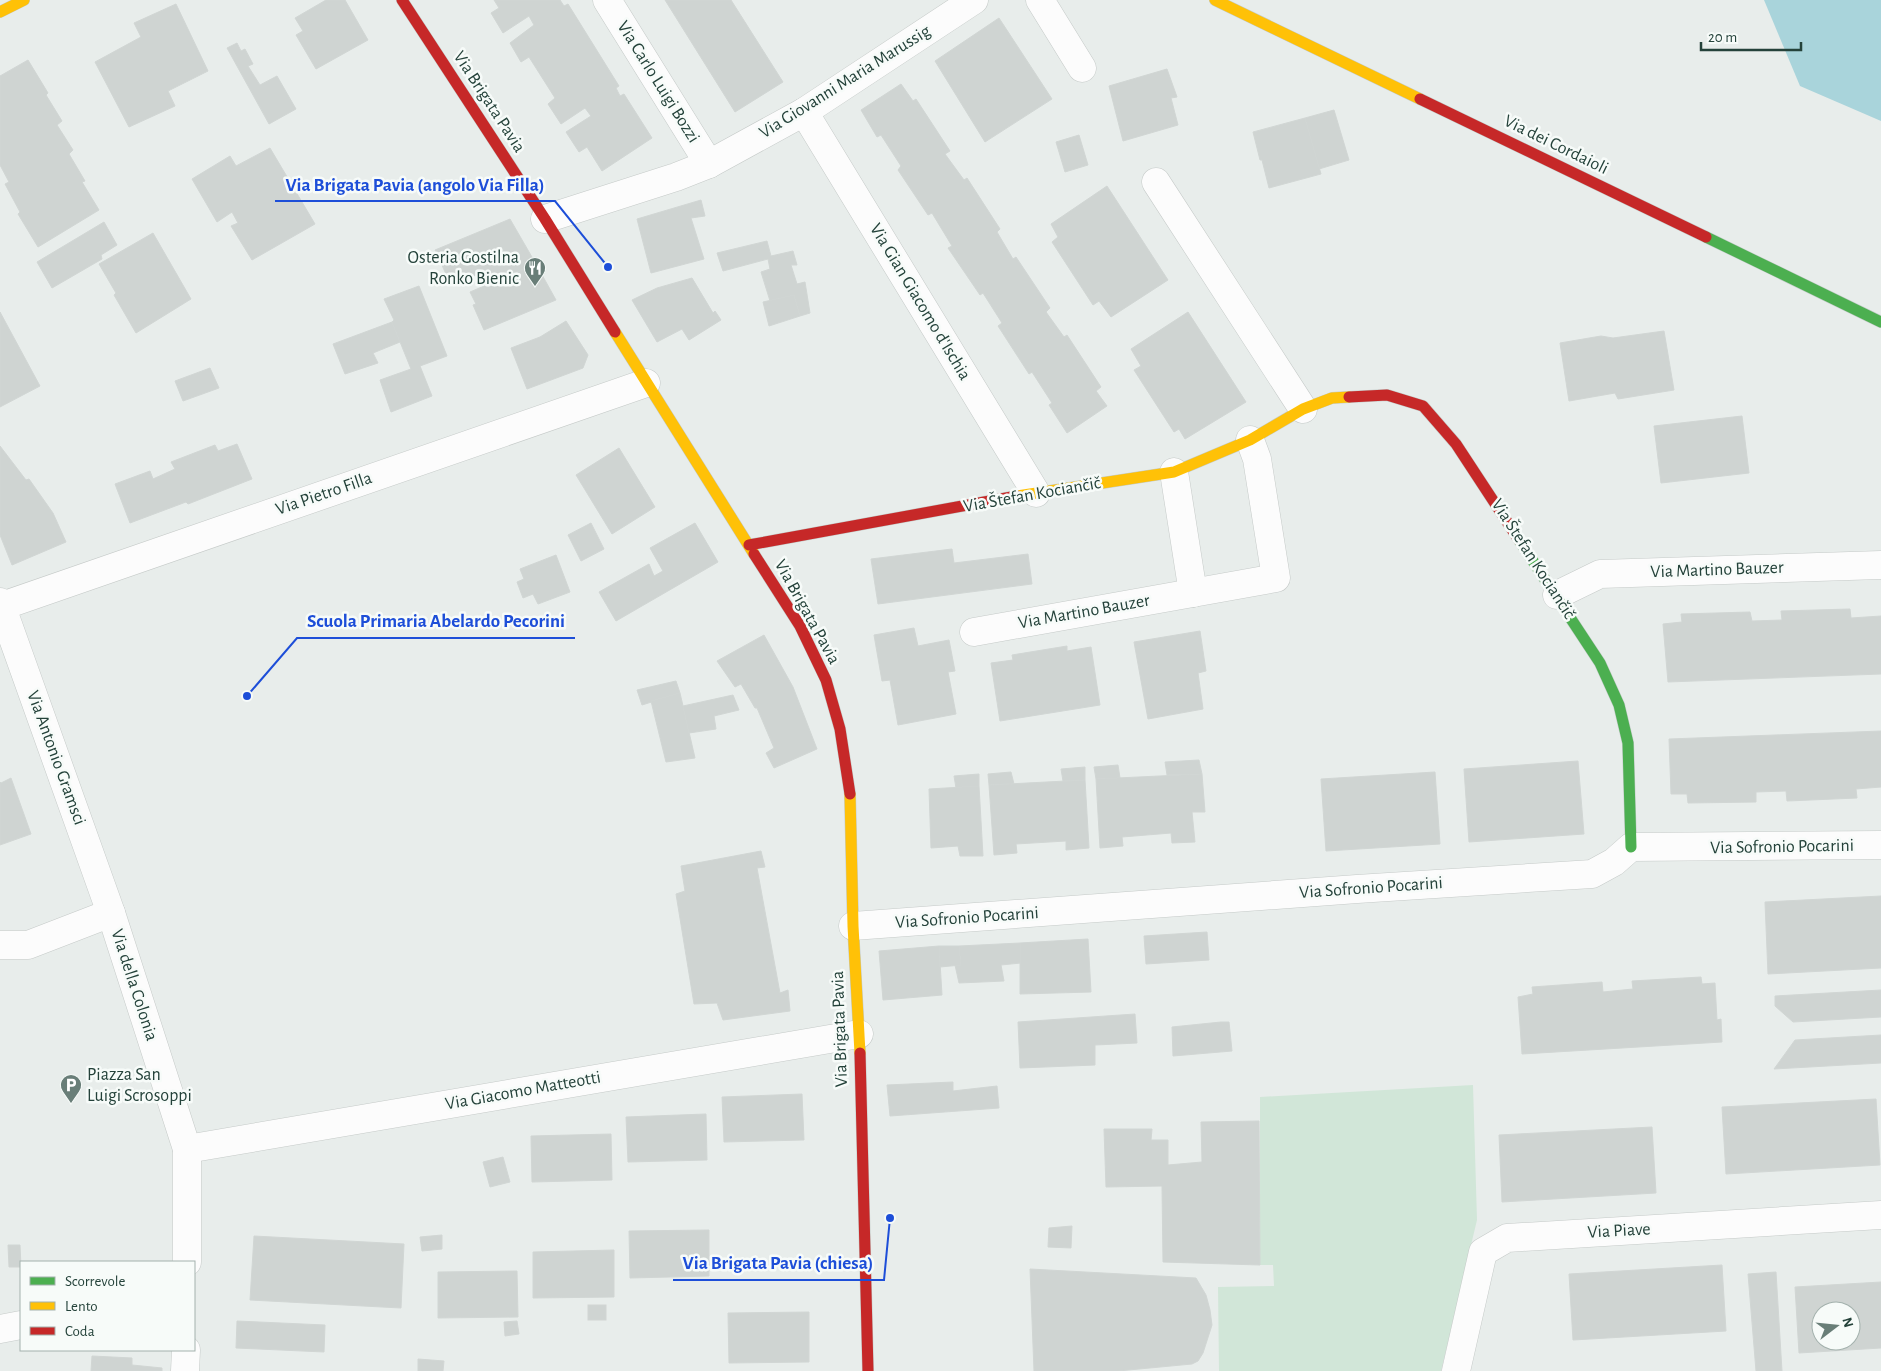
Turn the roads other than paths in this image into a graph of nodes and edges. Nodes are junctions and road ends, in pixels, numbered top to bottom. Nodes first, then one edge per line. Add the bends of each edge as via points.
1 (24, 0) edge
2 (402, 0) edge
3 (607, 0) edge
4 (974, 0) edge
5 (1040, 0) edge
6 (1215, 0) edge
7 (0, 12) edge
8 (1082, 68) dead end
9 (804, 112) junction
10 (709, 164) junction
11 (1156, 182) dead end
12 (545, 219) junction
13 (1881, 322) edge
14 (646, 383) junction
15 (1303, 409) junction
16 (1250, 440) junction
17 (1174, 472) junction
18 (1036, 493) junction
19 (749, 545) junction
20 (1881, 565) edge
21 (1193, 593) junction
22 (1557, 595) junction
23 (1, 604) edge
24 (974, 632) dead end
25 (1881, 846) edge
26 (1631, 847) junction
27 (111, 913) junction
28 (853, 926) junction
29 (0, 945) edge
30 (859, 1034) junction
31 (187, 1149) junction
32 (1881, 1215) edge
33 (187, 1261) edge
34 (186, 1351) edge
35 (185, 1371) edge
36 (868, 1371) edge
37 (1456, 1371) edge

1 - 7 street
2 - 12 street, Via Brigata Pavia
3 - 10 street, Via Carlo Luigi Bozzi
4 - 9 street, Via Giovanni Maria Marussig
5 - 8 street
6 - 13 street, Via dei Cordaioli
9 - 10 street, Via Giovanni Maria Marussig
9 - 18 street, Via Gian Giacomo d'Ischia
10 - 12 street, Via Giovanni Maria Marussig
11 - 15 street
12 - 14 street, Via Brigata Pavia
14 - 19 street, Via Brigata Pavia
14 - 23 street, Via Pietro Filla
15 - 16 street, Via Štefan Kociančič
15 - 22 street, Via Štefan Kociančič via 1332,398 1387,395 1423,406 1456,444
16 - 17 street, Via Štefan Kociančič
16 - 21 street, Via Martino Bauzer via 1257,458 1276,578
17 - 18 street, Via Štefan Kociančič
17 - 21 street
18 - 19 street, Via Štefan Kociančič
19 - 28 street, Via Brigata Pavia via 800,626 826,680 840,730 850,788
20 - 22 street, Via Martino Bauzer via 1600,574
21 - 24 street, Via Martino Bauzer
22 - 26 street, Via Štefan Kociančič via 1600,664 1618,705 1628,743
23 - 27 street, Via Antonio Gramsci
25 - 26 street, Via Sofronio Pocarini
26 - 28 street, Via Sofronio Pocarini via 1614,862 1592,874
27 - 29 street via 28,945
27 - 31 street, Via della Colonia
28 - 30 street, Via Brigata Pavia
30 - 31 street, Via Giacomo Matteotti
30 - 36 street, Via Brigata Pavia
31 - 33 street, Via della Colonia
32 - 37 street, Via Piave via 1507,1238 1483,1252
34 - 35 street

